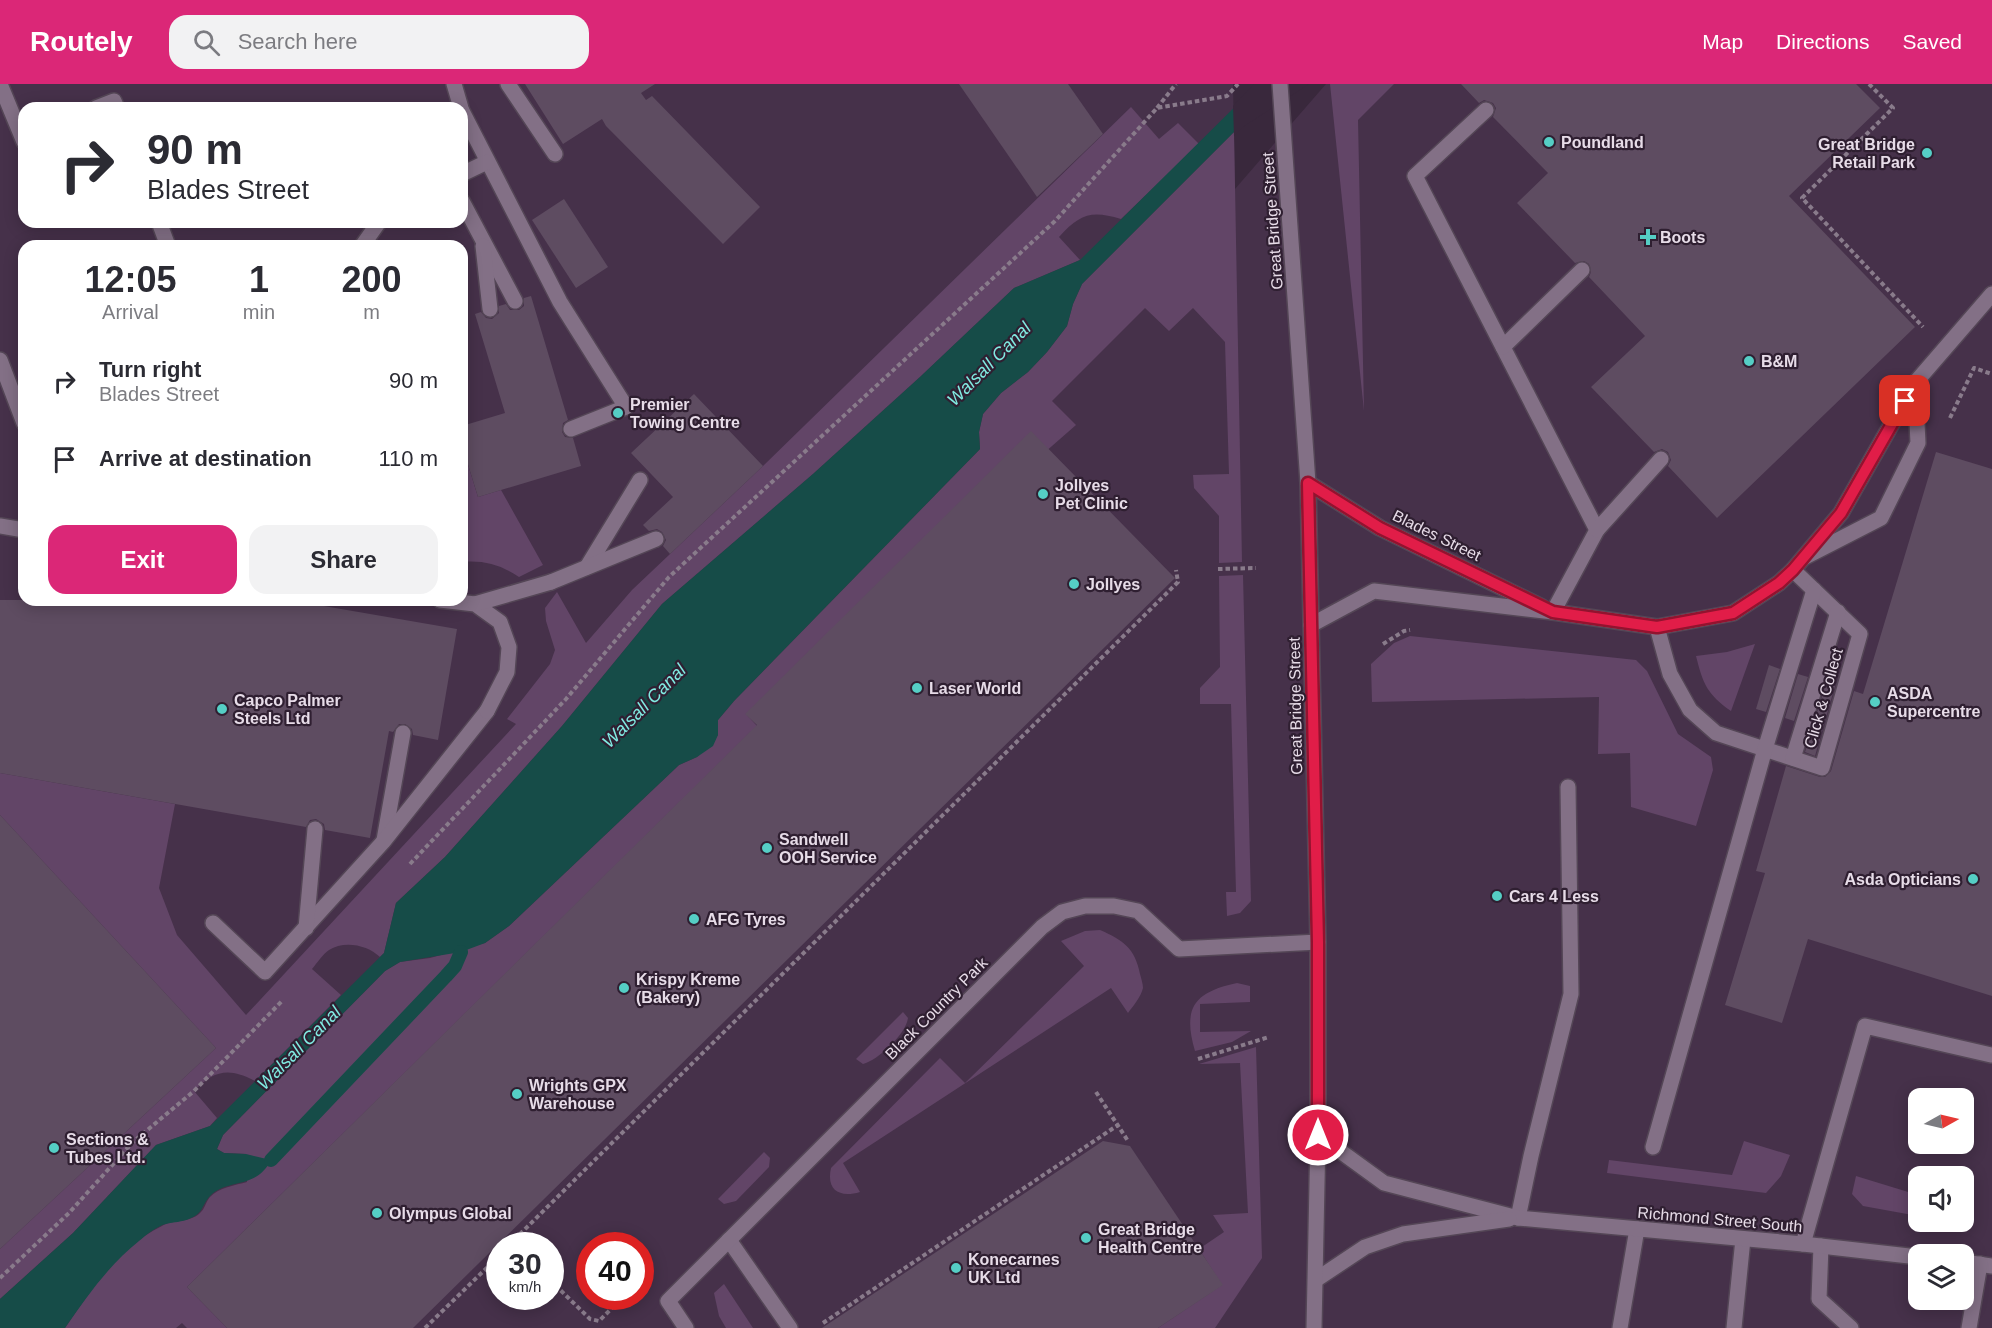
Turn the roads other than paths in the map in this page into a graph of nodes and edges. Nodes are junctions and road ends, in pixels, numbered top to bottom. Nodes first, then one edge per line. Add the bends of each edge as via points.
1 (0, 84) edge
2 (454, 84) edge
3 (508, 84) edge
4 (1280, 84) edge
5 (460, 102) edge
6 (1486, 110) dead end
7 (468, 122) edge
8 (18, 126) edge
9 (555, 154) dead end
10 (487, 162) junction
11 (468, 171) edge
12 (468, 212) edge
13 (482, 237) junction
14 (1582, 270) dead end
15 (1992, 294) edge
16 (515, 301) dead end
17 (490, 309) dead end
18 (1503, 347) junction
19 (1, 368) edge
20 (1915, 383) junction
21 (18, 409) edge
22 (571, 429) dead end
23 (1661, 459) dead end
24 (640, 480) dead end
25 (1308, 483) junction
26 (0, 526) edge
27 (18, 529) edge
28 (1597, 530) junction
29 (656, 539) dead end
30 (1805, 557) junction
31 (587, 567) junction
32 (1793, 570) junction
33 (1814, 590) junction
34 (468, 603) edge
35 (475, 604) junction
36 (1553, 612) junction
37 (1838, 612) junction
38 (1311, 625) junction
39 (1657, 627) junction
40 (403, 734) dead end
41 (1765, 749) junction
42 (1793, 758) junction
43 (1568, 787) dead end
44 (315, 829) dead end
45 (383, 843) junction
46 (213, 923) dead end
47 (306, 928) junction
48 (1318, 942) junction
49 (1991, 1055) edge
50 (1318, 1135) junction
51 (1653, 1147) dead end
52 (1518, 1218) junction
53 (1637, 1229) junction
54 (1743, 1239) junction
55 (729, 1240) junction
56 (1803, 1244) junction
57 (1821, 1246) junction
58 (1908, 1256) edge
59 (1986, 1265) edge
60 (1317, 1279) junction
61 (686, 1328) edge
62 (790, 1328) edge
63 (1314, 1328) edge
64 (1620, 1328) edge
65 (1734, 1328) edge
66 (1851, 1328) edge
67 (1969, 1328) edge

1 - 8 street
2 - 5 street
3 - 9 street
4 - 25 street, Great Bridge Street
6 - 18 street via 1415,176
7 - 10 street
10 - 11 street
10 - 22 street via 560,302 626,407
12 - 13 street
13 - 16 street
13 - 17 street
14 - 18 street
15 - 20 street, Blades Street
18 - 28 street
19 - 21 street
20 - 30 street, Blades Street via 1841,513
20 - 30 street via 1918,443 1881,518
23 - 28 street
24 - 31 street
25 - 36 street, Blades Street via 1380,528
25 - 38 street, Great Bridge Street
26 - 27 street
28 - 36 street
29 - 31 street
30 - 32 street, Blades Street
31 - 35 street
32 - 33 street, Click & Collect
32 - 39 street, Blades Street via 1733,613
33 - 37 street, Click & Collect
33 - 41 street
34 - 35 street
35 - 45 street via 500,622 509,647 507,672 487,711
36 - 38 street, Blades Street via 1374,591
36 - 39 street, Blades Street
37 - 42 street, Click & Collect
37 - 42 street, Click & Collect via 1860,634 1822,768
38 - 48 street, Great Bridge Street
39 - 41 street via 1670,674 1690,710 1716,733
40 - 45 street
41 - 42 street
41 - 51 street
43 - 52 street via 1571,994
44 - 47 street
45 - 47 street
46 - 47 street via 265,972
48 - 50 street, Great Bridge Street
48 - 55 street, Black Country Park via 1179,949 1138,911 1085,906 1062,912 1042,927
49 - 56 street via 1865,1026
50 - 52 street, Richmond Street South via 1384,1183
50 - 60 street, Great Bridge Street
52 - 53 street, Richmond Street South
52 - 60 street, Richmond Street South via 1403,1234 1365,1247
53 - 54 street, Richmond Street South
53 - 64 street
54 - 56 street, Richmond Street South
54 - 65 street
55 - 61 street, Black Country Park via 668,1301
55 - 62 street
56 - 57 street, Richmond Street South
57 - 58 street, Richmond Street South
57 - 66 street via 1819,1299
59 - 67 street
60 - 63 street, Great Bridge Street

